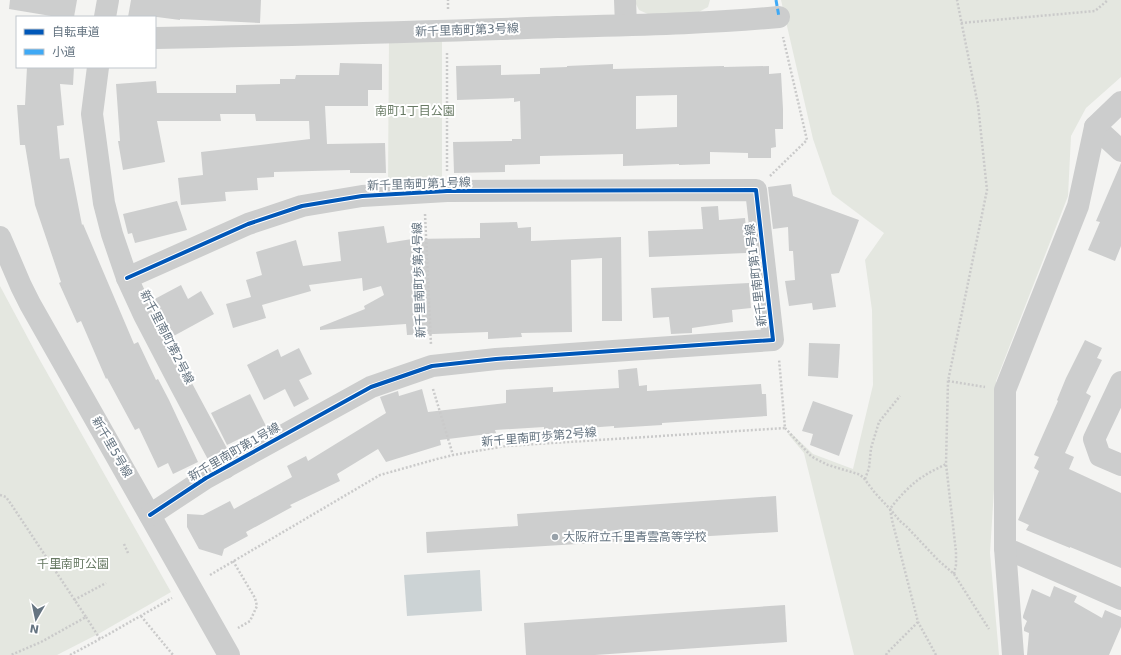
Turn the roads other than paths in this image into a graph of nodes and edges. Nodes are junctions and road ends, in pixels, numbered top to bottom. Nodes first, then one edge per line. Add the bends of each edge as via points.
1 (108, 0) edge
2 (625, 0) edge
3 (105, 16) edge
4 (779, 17) road end
5 (626, 25) junction
6 (156, 38) edge
7 (98, 68) edge
8 (1121, 102) edge
9 (1095, 127) junction
10 (1121, 152) edge
11 (0, 237) edge
12 (127, 278) junction
13 (1121, 382) edge
14 (1121, 465) edge
15 (225, 468) junction
16 (150, 515) junction
17 (1005, 548) junction
18 (1121, 599) edge
19 (1012, 650) edge
20 (229, 655) edge

1 - 3 street
2 - 5 street
4 - 5 street, 新千里南町第3号線 via 743,12
5 - 6 street, 新千里南町第3号線
7 - 12 street, 新千里南町第2号線 via 92,114 104,203
8 - 9 street
9 - 10 street
9 - 17 street via 1078,206 1005,390
11 - 16 street, 新千里5号線 via 27,298
12 - 15 street, 新千里南町第2号線 via 157,342
12 - 15 street, 新千里南町第1号線 via 248,224 302,206 362,196 447,192 756,190 773,340 496,358 432,366 371,387
13 - 14 street via 1094,440 1100,456
15 - 16 street, 新千里南町第1号線
16 - 20 street, 新千里5号線
17 - 18 street
17 - 19 street

